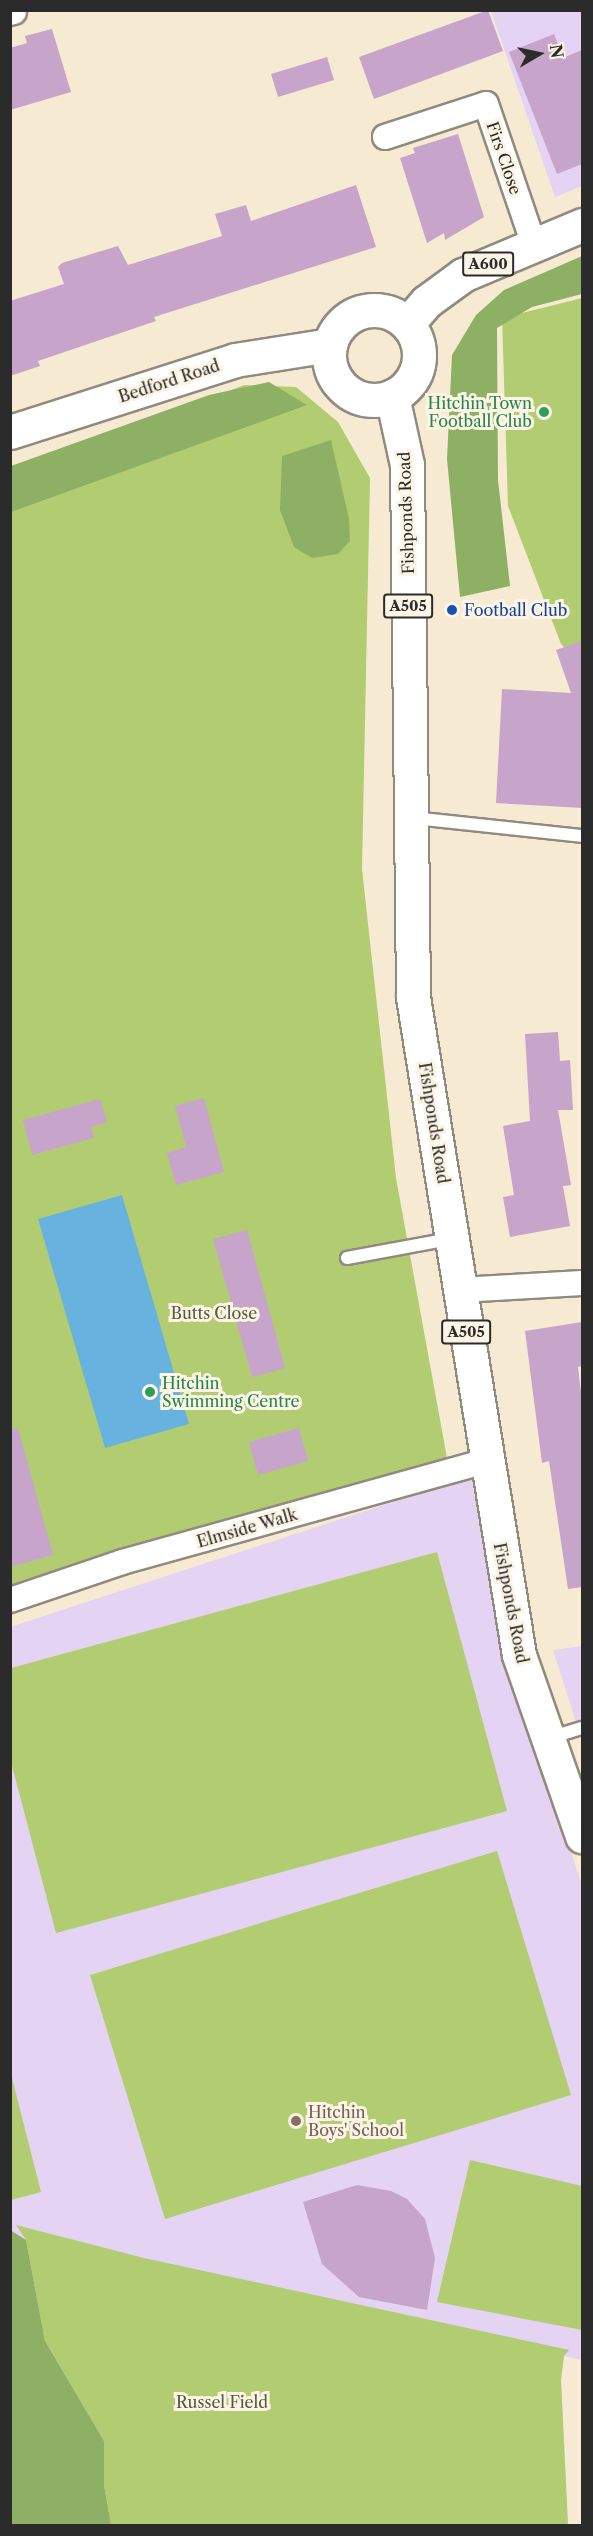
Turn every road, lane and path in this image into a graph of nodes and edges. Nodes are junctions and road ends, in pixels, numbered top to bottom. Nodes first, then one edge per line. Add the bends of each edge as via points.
1 (385, 137) dead end
2 (582, 225) edge
3 (534, 245) junction
4 (407, 324) junction
5 (330, 345) junction
6 (392, 396) junction
7 (10, 432) edge
8 (409, 818) junction
9 (582, 836) edge
10 (452, 1239) junction
11 (346, 1258) dead end
12 (582, 1283) edge
13 (460, 1290) junction
14 (485, 1461) junction
15 (10, 1600) edge
16 (582, 1728) edge
17 (548, 1739) junction
18 (582, 1836) edge

1 - 3 street, Firs Close via 486,104
2 - 3 main road, A600
3 - 4 main road, A600 via 463,275 426,302
4 - 5 main road via 392,313 366,310 343,322
4 - 6 main road via 417,343 418,364 404,388
5 - 6 main road via 333,373 340,385 364,399
5 - 7 main road, Bedford Road via 235,360
6 - 8 main road, Fishponds Road / A505 via 407,465
8 - 9 lane
8 - 10 main road, Fishponds Road / A505 via 413,997
10 - 11 lane
10 - 13 main road, Fishponds Road / A505
12 - 13 street
13 - 14 main road, Fishponds Road / A505
14 - 15 street, Elmside Walk via 122,1562
14 - 17 main road, Fishponds Road / A505 via 519,1655
16 - 17 lane
17 - 18 main road, Fishponds Road / A505

